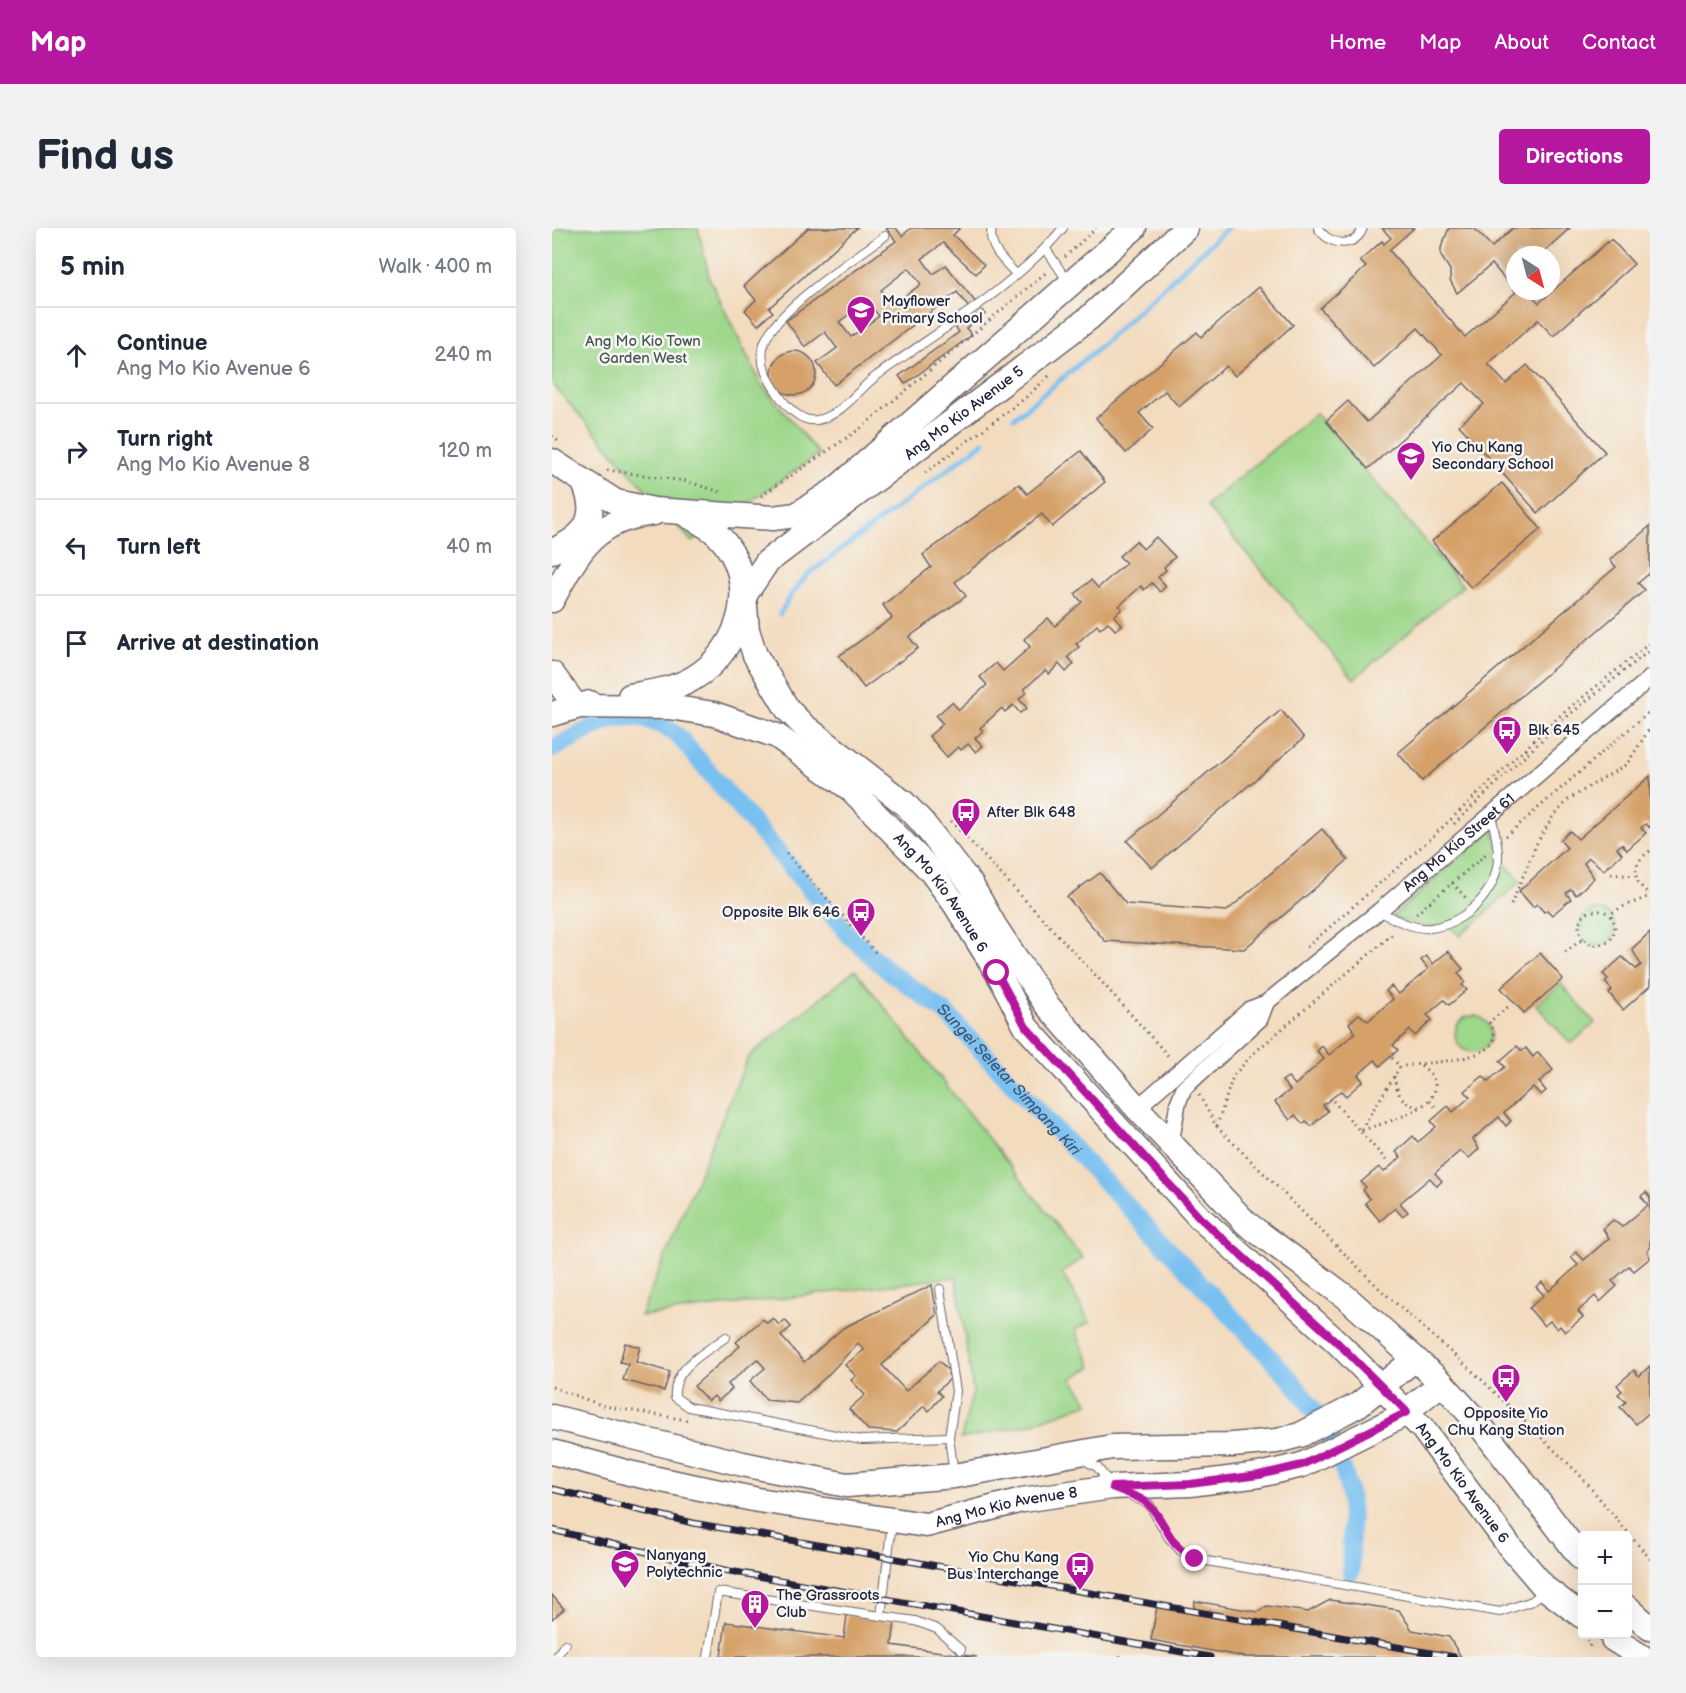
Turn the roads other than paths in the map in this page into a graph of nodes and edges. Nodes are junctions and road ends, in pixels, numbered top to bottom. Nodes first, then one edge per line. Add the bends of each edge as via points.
1 (992, 228) edge
2 (1063, 228) edge
3 (1134, 228) edge
4 (1186, 228) edge
5 (1318, 228) edge
6 (1363, 228) edge
7 (885, 236) dead end
8 (1046, 249) junction
9 (1016, 274) junction
10 (1071, 286) junction
11 (904, 429) junction
12 (918, 448) junction
13 (556, 452) edge
14 (592, 475) junction
15 (680, 510) junction
16 (784, 549) junction
17 (552, 552) edge
18 (744, 596) junction
19 (553, 597) edge
20 (767, 673) junction
21 (552, 674) edge
22 (1650, 678) edge
23 (576, 706) junction
24 (552, 714) edge
25 (714, 714) junction
26 (1491, 815) junction
27 (1379, 911) junction
28 (1266, 1003) junction
29 (1137, 1108) junction
30 (1171, 1143) junction
31 (940, 1289) dead end
32 (726, 1337) dead end
33 (1415, 1359) junction
34 (1442, 1383) junction
35 (1380, 1387) junction
36 (1407, 1412) junction
37 (552, 1417) edge
38 (949, 1437) junction
39 (552, 1452) edge
40 (1062, 1455) junction
41 (954, 1476) junction
42 (1112, 1487) junction
43 (892, 1521) junction
44 (1578, 1554) edge
45 (1546, 1589) junction
46 (1632, 1612) edge
47 (1578, 1613) edge
48 (881, 1616) junction
49 (1650, 1628) edge
50 (565, 1644) dead end
51 (1608, 1644) edge
52 (961, 1650) dead end
53 (556, 1657) edge
54 (708, 1657) edge
55 (1642, 1657) edge

1 - 9 lane via 994,248
2 - 8 lane
3 - 10 main road, Ang Mo Kio Avenue 5
4 - 12 main road, Ang Mo Kio Avenue 5 via 1089,318
5 - 6 lane via 1326,239 1338,244 1351,242
7 - 9 lane via 774,324 763,347 766,377 784,403 806,419 818,420 838,410 873,379
8 - 9 lane
8 - 10 lane
10 - 11 main road, Ang Mo Kio Avenue 5
11 - 12 main road
11 - 15 main road, Ang Mo Kio Avenue 5 via 835,490 796,516 742,518
12 - 16 main road, Ang Mo Kio Avenue 5
13 - 14 main road
14 - 15 main road via 616,501 654,510
14 - 17 main road via 592,511 583,532
15 - 18 main road, Ang Mo Kio Avenue 6 via 723,541 737,566
15 - 19 main road via 639,515 607,527 586,542
16 - 18 main road, Ang Mo Kio Avenue 5 via 761,570
16 - 20 main road via 760,597 758,621
18 - 20 main road, Ang Mo Kio Avenue 6 via 747,630 755,655
18 - 23 main road via 730,644 691,680 669,689
20 - 25 main road via 739,661 713,674 705,693
20 - 29 main road, Ang Mo Kio Avenue 6 via 788,710 804,726 904,803 922,822 970,883 994,927 1046,1004
21 - 23 main road
22 - 26 street, Ang Mo Kio Street 61
23 - 24 main road
23 - 25 main road, Ang Mo Kio Avenue 6 via 669,707
25 - 35 main road, Ang Mo Kio Avenue 6 via 777,736 852,790 930,870 955,904 1026,1027 1200,1218 1338,1343
26 - 27 street, Ang Mo Kio Street 61
26 - 27 lane via 1498,857 1492,881 1474,907 1450,923 1429,928
27 - 28 street, Ang Mo Kio Street 61
28 - 29 street, Ang Mo Kio Street 61 via 1250,1009
28 - 30 street, Ang Mo Kio Street 61 via 1260,1019 1184,1089
29 - 30 main road, Ang Mo Kio Avenue 6
30 - 33 main road, Ang Mo Kio Avenue 6 via 1246,1223 1347,1298
31 - 38 lane via 956,1391
32 - 38 lane via 685,1368 674,1386 675,1396 689,1407 862,1440
33 - 34 main road, Ang Mo Kio Avenue 6
33 - 35 main road
34 - 36 main road, Ang Mo Kio Avenue 8
34 - 44 main road, Ang Mo Kio Avenue 6
35 - 36 main road, Ang Mo Kio Avenue 6
35 - 40 main road via 1358,1405 1300,1435 1277,1440 1232,1445 1112,1447
36 - 42 main road, Ang Mo Kio Avenue 8 via 1302,1465 1190,1484
36 - 45 main road, Ang Mo Kio Avenue 6 via 1439,1449 1509,1547
37 - 41 main road via 847,1485
38 - 41 lane
39 - 43 main road, Ang Mo Kio Avenue 8 via 747,1498
40 - 41 main road
40 - 42 lane via 1097,1467
42 - 43 main road, Ang Mo Kio Avenue 8 via 1022,1500 926,1525
42 - 45 lane via 1149,1504 1169,1538 1195,1559 1500,1612 1532,1601
43 - 48 lane
45 - 47 main road, Ang Mo Kio Avenue 6
46 - 49 main road
48 - 52 lane via 937,1629
48 - 54 lane via 718,1592
50 - 53 lane
51 - 55 main road

